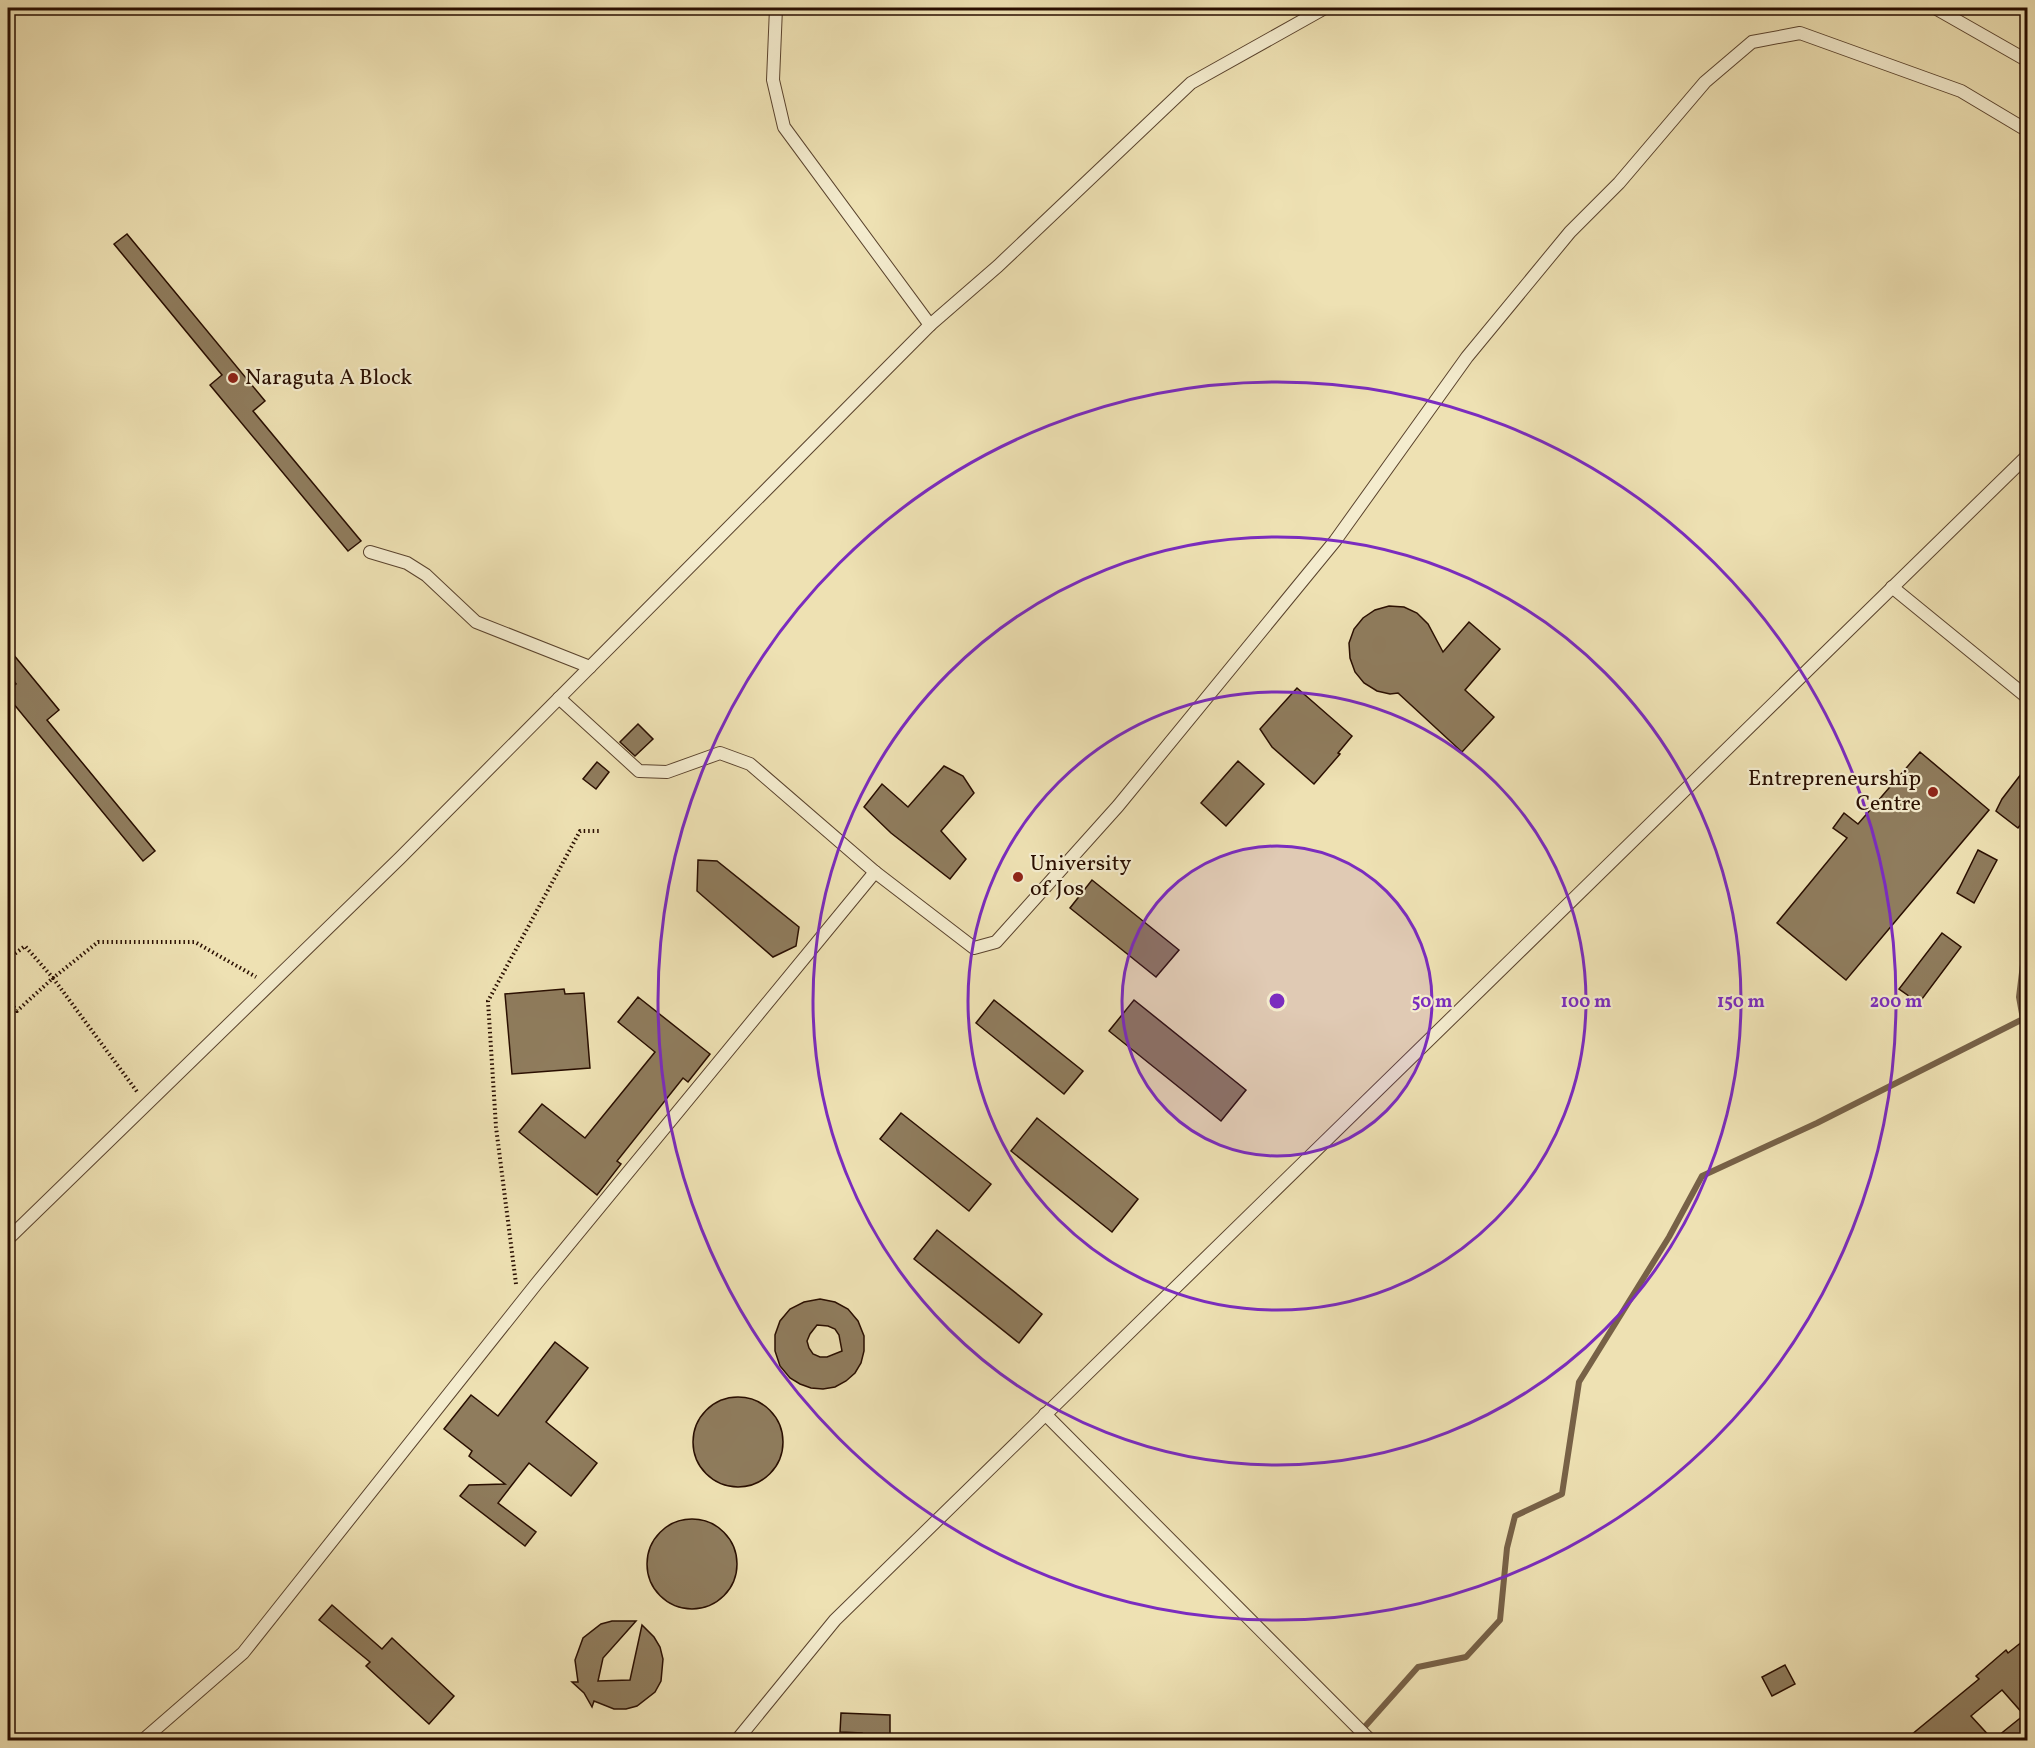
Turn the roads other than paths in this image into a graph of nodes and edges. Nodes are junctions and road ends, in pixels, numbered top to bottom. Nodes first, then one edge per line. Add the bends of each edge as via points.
1 (776, 8) edge
2 (1325, 8) edge
3 (1935, 8) edge
4 (2028, 61) edge
5 (2028, 131) edge
6 (930, 326) junction
7 (2028, 455) edge
8 (370, 552) dead end
9 (1892, 587) junction
10 (590, 667) junction
11 (559, 698) junction
12 (2028, 698) edge
13 (875, 872) junction
14 (8, 1239) edge
15 (1045, 1414) junction
16 (143, 1740) edge
17 (737, 1740) edge
18 (1370, 1740) edge

1 - 6 lane via 773,80 784,127
2 - 6 lane via 1191,83
3 - 4 lane
5 - 13 lane via 1961,91 1800,33 1752,42 1705,82 1619,183 1570,232 1467,357 1335,542 1118,806 996,942 974,948
6 - 10 lane
7 - 9 lane
8 - 10 lane via 407,563 426,575 476,622
9 - 12 lane
9 - 15 lane
10 - 11 lane
11 - 13 lane via 639,771 667,772 720,753 750,764
11 - 14 lane
13 - 16 lane via 519,1306 243,1653
15 - 17 lane via 835,1620
15 - 18 lane

